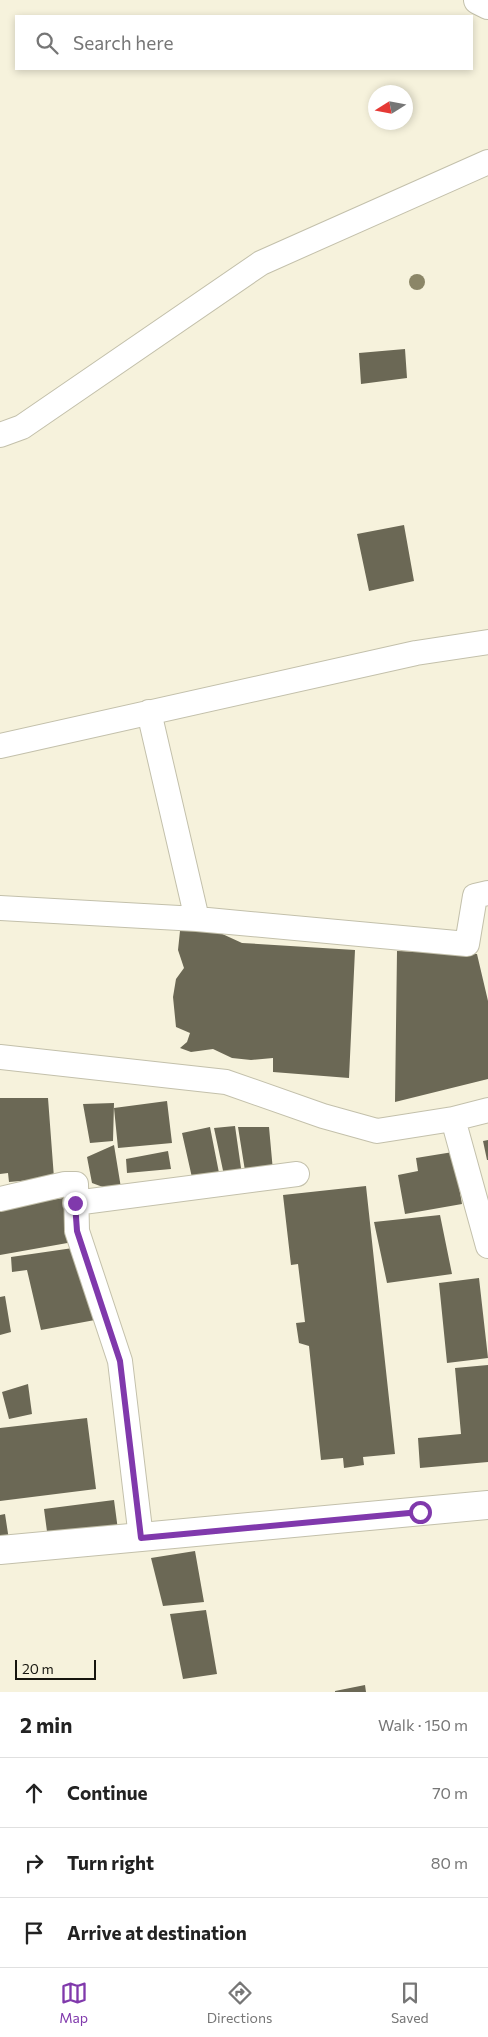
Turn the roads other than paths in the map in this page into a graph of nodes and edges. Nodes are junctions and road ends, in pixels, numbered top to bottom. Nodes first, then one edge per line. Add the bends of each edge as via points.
1 (478, 0) edge
2 (488, 5) edge
3 (488, 162) edge
4 (0, 435) edge
5 (488, 642) edge
6 (149, 712) junction
7 (0, 746) edge
8 (488, 894) edge
9 (0, 908) edge
10 (197, 919) junction
11 (0, 1057) edge
12 (488, 1110) edge
13 (453, 1119) junction
14 (297, 1174) dead end
15 (0, 1199) edge
16 (75, 1203) junction
17 (488, 1246) edge
18 (488, 1505) edge
19 (141, 1538) junction
20 (0, 1550) edge

1 - 2 street
3 - 4 street via 261,264 22,427
5 - 6 street via 416,653
6 - 7 street
6 - 10 street
8 - 10 street via 475,896 468,944
9 - 10 street
11 - 13 street via 226,1082 377,1132
12 - 13 street
13 - 17 street
14 - 16 street
15 - 16 street via 76,1184
16 - 19 street via 77,1231 120,1361
18 - 19 street
19 - 20 street

